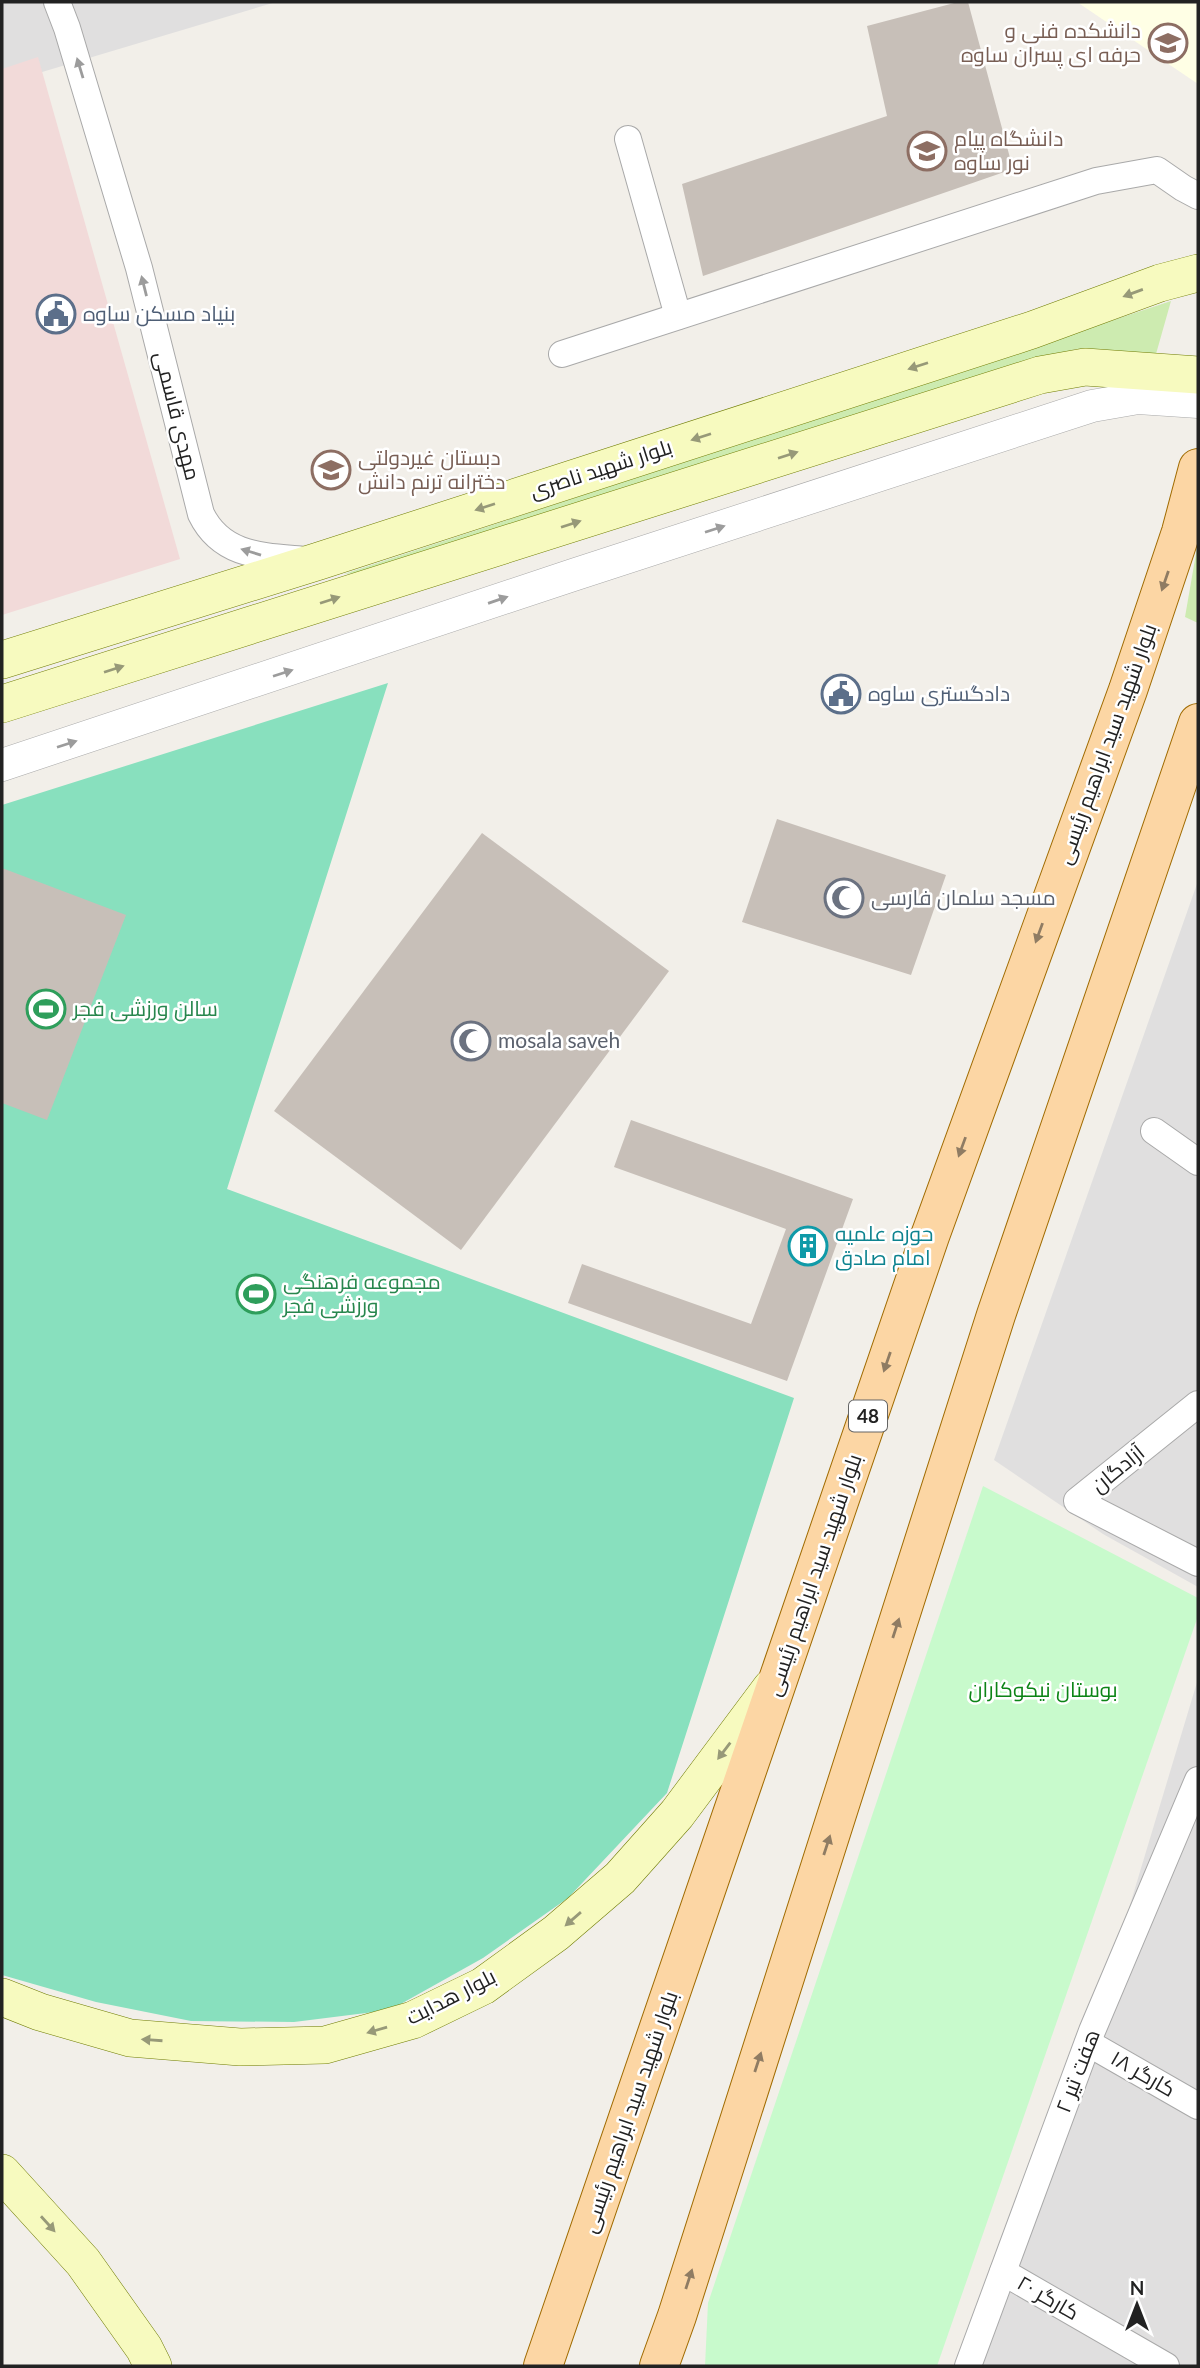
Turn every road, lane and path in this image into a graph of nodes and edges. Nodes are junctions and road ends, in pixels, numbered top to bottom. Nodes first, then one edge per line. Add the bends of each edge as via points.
1 (57, 2) edge
2 (628, 139) dead end
3 (1198, 196) edge
4 (1198, 273) edge
5 (678, 316) junction
6 (562, 354) dead end
7 (1198, 375) edge
8 (1198, 402) edge
9 (1198, 468) edge
10 (1190, 528) edge
11 (319, 561) junction
12 (2, 660) edge
13 (2, 704) edge
14 (1198, 723) edge
15 (2, 765) edge
16 (1154, 1131) dead end
17 (1198, 1161) edge
18 (1198, 1404) edge
19 (1198, 1563) edge
20 (780, 1676) junction
21 (1198, 1780) edge
22 (1192, 1815) edge
23 (2, 1997) edge
24 (1088, 2043) junction
25 (1198, 2106) edge
26 (2, 2174) edge
27 (1003, 2272) junction
28 (677, 2316) junction
29 (153, 2366) edge
30 (543, 2366) edge
31 (659, 2366) edge
32 (675, 2366) edge
33 (968, 2366) edge
34 (1166, 2366) edge

11 -> 1 street, مهدی قاسمی via 256,555 222,542 208,529 139,268
2 - 5 street
3 - 5 street via 1157,170 1096,181
4 -> 11 main road, بلوار شهید ناصری
5 - 6 street
13 -> 7 main road, بلوار شهید ناصری via 1040,375 1085,367
15 -> 8 street via 1091,406 1138,398
9 - 10 main road, بلوار شهید سید ابراهیم رئیسی / 48
10 -> 20 main road, بلوار شهید سید ابراهیم رئیسی / 48 via 930,1236
11 - 12 main road, بلوار شهید ناصری
28 -> 14 main road via 996,1315
16 - 17 street
18 - 19 street, آزادگان via 1077,1501
20 -> 23 main road, بلوار هدایت via 677,1814 620,1878 556,1933 483,1986 413,2020 325,2045 240,2047 130,2038
20 - 30 main road, بلوار شهید سید ابراهیم رئیسی / 48
21 - 22 street, هفت تیر ۲
22 - 24 street, هفت تیر ۲
24 - 25 street, کارگر ۱۸
24 - 27 street, هفت تیر ۲
26 -> 29 main road via 83,2262
27 - 33 street, هفت تیر ۲
27 - 34 street, کارگر ۲۰
28 - 31 main road
28 - 32 street

